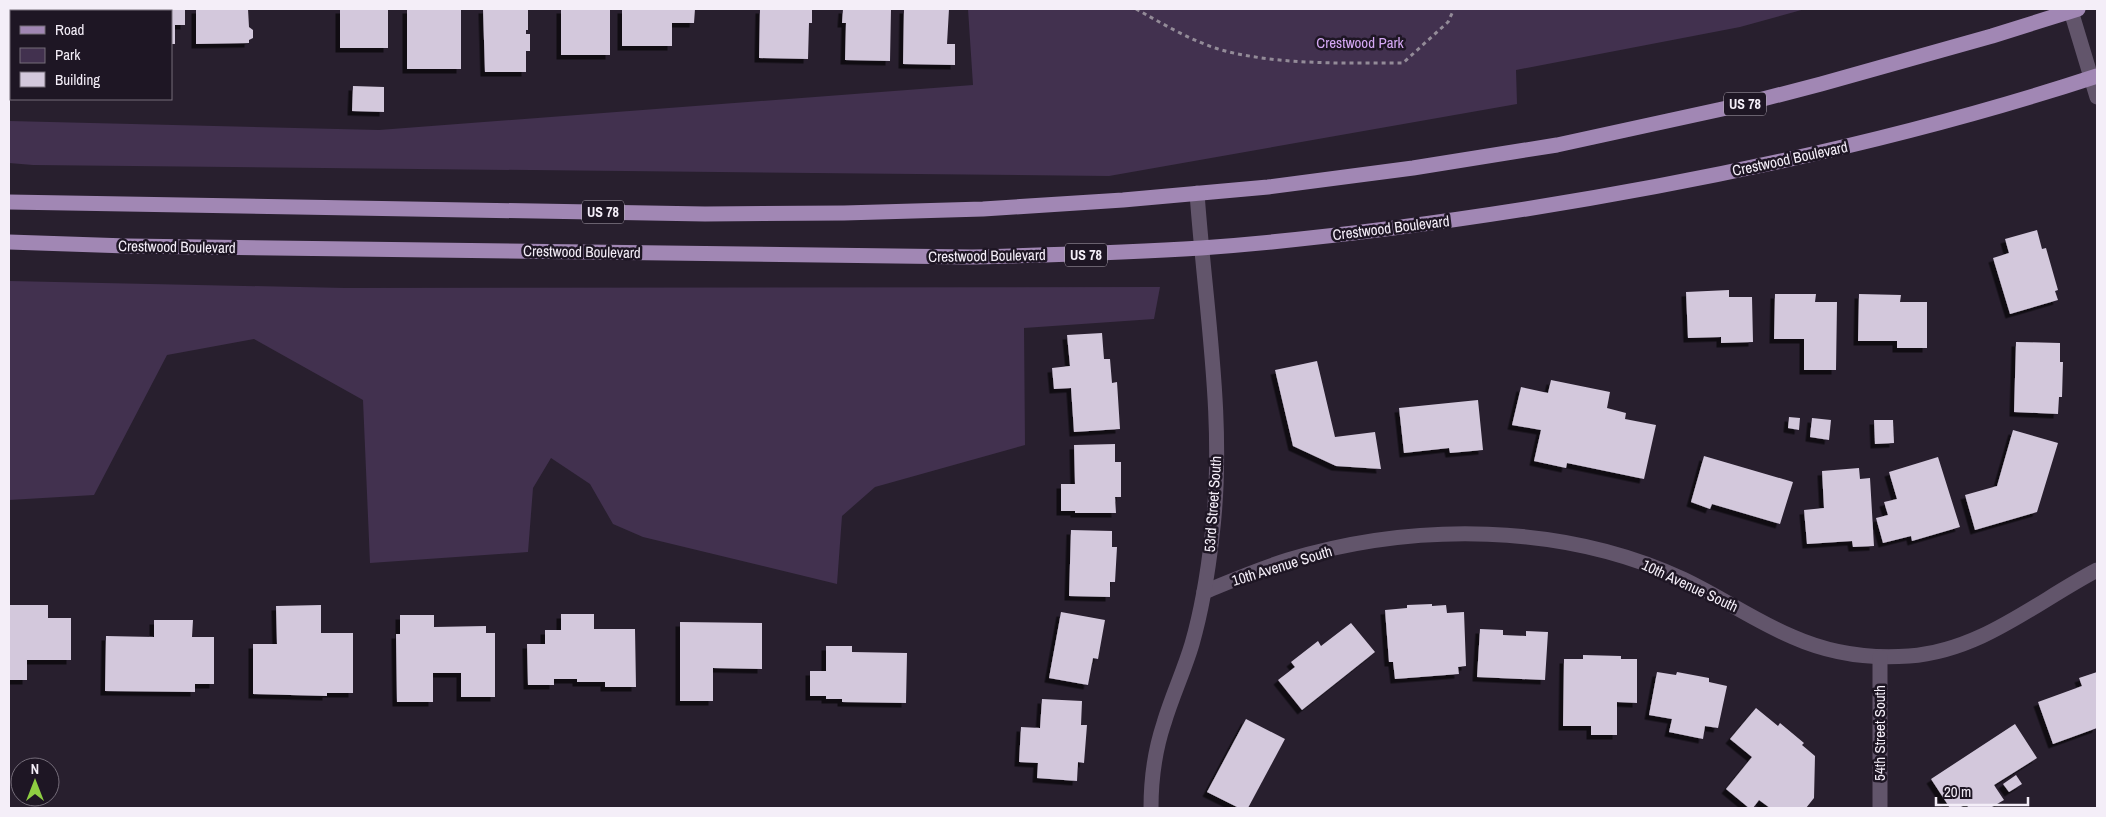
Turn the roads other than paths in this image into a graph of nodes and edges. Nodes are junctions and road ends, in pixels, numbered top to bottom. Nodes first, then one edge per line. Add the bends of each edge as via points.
1 (2075, 10) edge
2 (2094, 77) edge
3 (2097, 97) edge
4 (1197, 193) junction
5 (9, 202) edge
6 (9, 242) edge
7 (1201, 248) junction
8 (2097, 570) edge
9 (1204, 592) junction
10 (1880, 657) junction
11 (1151, 808) edge
12 (1880, 808) edge

1 - 2 street
1 - 4 main road, US 78 via 1821,84 1557,145 1413,168
2 - 3 street
2 - 7 main road, Crestwood Boulevard / US 78 via 1973,114 1851,146 1603,197 1336,235
4 - 5 main road, US 78 via 984,209 844,213
4 - 7 street, 53rd Street South
6 - 7 main road, Crestwood Boulevard / US 78 via 971,257
7 - 9 street, 53rd Street South via 1217,424 1217,480
8 - 10 street, 10th Avenue South via 1972,642 1911,656
9 - 10 street, 10th Avenue South via 1288,560 1387,539 1442,534 1538,538 1608,552 1646,564 1692,584 1791,636 1820,647
9 - 11 street, 53rd Street South via 1192,642 1163,723 1155,757
10 - 12 street, 54th Street South

